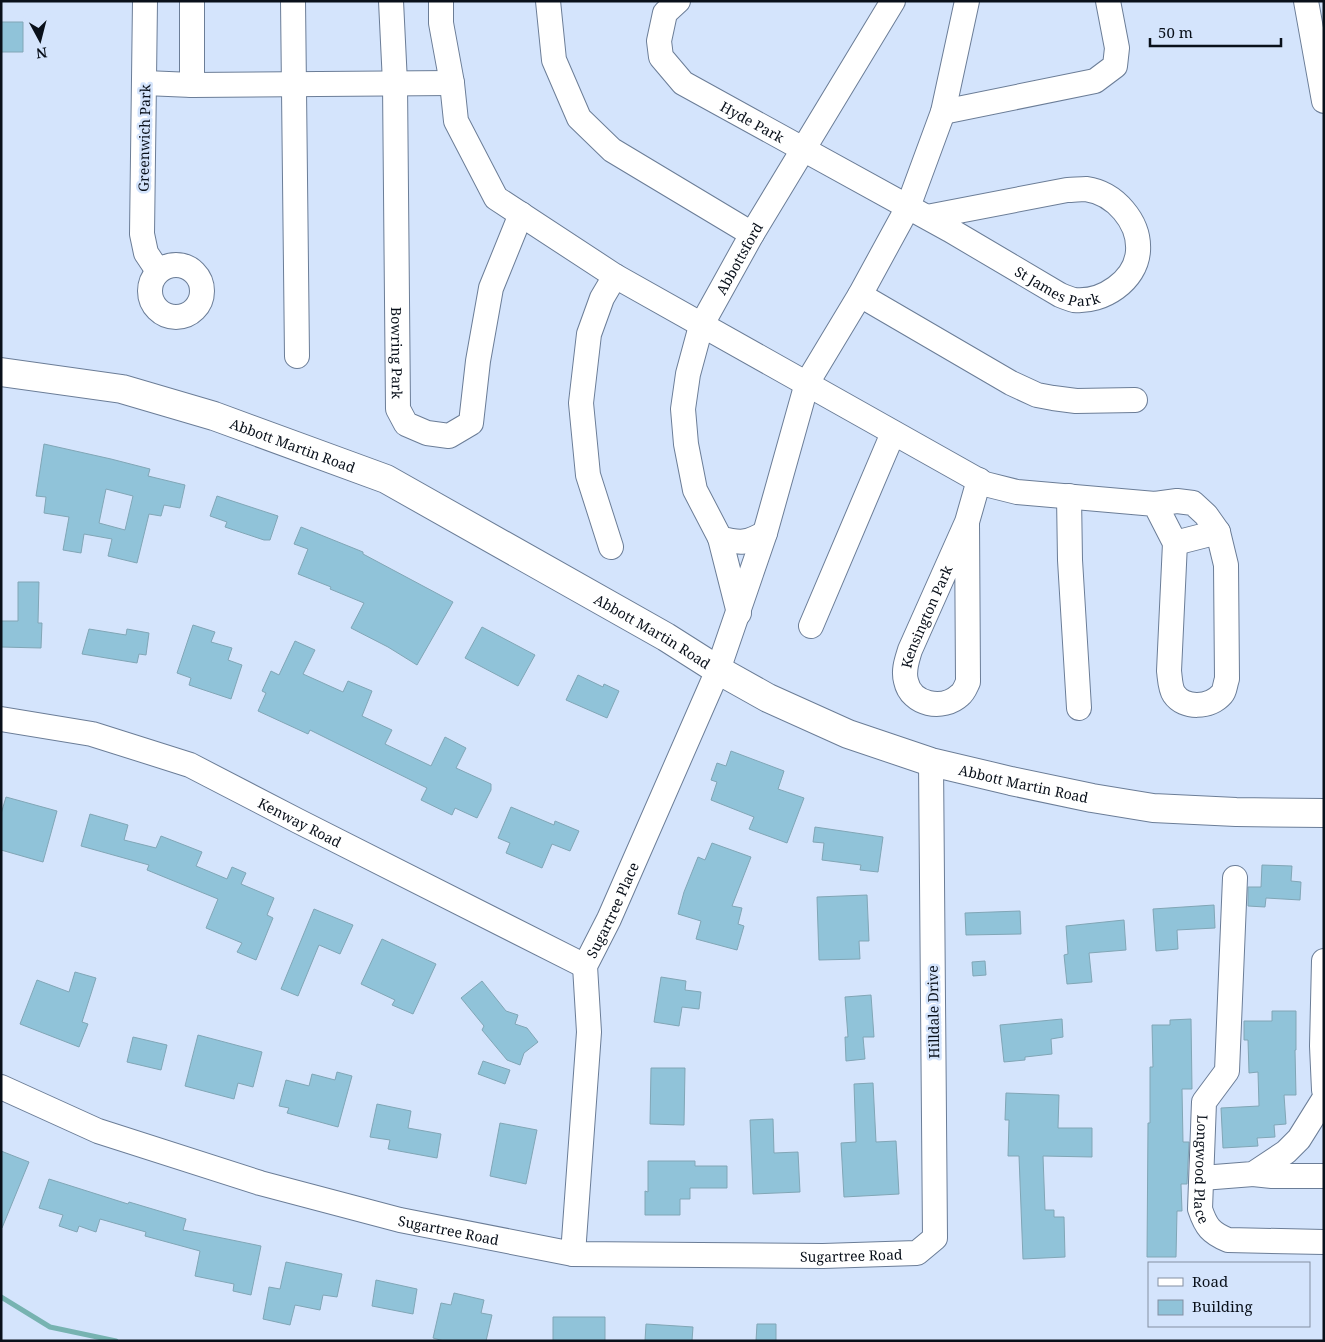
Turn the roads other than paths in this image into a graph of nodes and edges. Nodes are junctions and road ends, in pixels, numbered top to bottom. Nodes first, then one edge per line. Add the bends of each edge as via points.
1 (146, 1) edge
2 (192, 1) edge
3 (293, 1) edge
4 (392, 1) edge
5 (441, 1) edge
6 (548, 1) edge
7 (678, 1) edge
8 (893, 1) edge
9 (968, 1) edge
10 (1108, 1) edge
11 (1306, 1) edge
12 (452, 83) junction
13 (145, 84) junction
14 (294, 84) junction
15 (395, 84) junction
16 (192, 85) junction
17 (1324, 101) edge
18 (943, 112) junction
19 (804, 150) junction
20 (917, 212) junction
21 (521, 214) junction
22 (752, 234) junction
23 (158, 271) dead end
24 (615, 276) junction
25 (860, 295) junction
26 (701, 326) junction
27 (298, 356) dead end
28 (1, 372) edge
29 (807, 383) junction
30 (1135, 400) dead end
31 (893, 433) junction
32 (979, 480) junction
33 (1069, 496) junction
34 (1155, 504) junction
35 (966, 522) junction
36 (1218, 532) junction
37 (765, 533) junction
38 (720, 538) junction
39 (1175, 543) junction
40 (610, 547) dead end
41 (739, 613) junction
42 (812, 626) dead end
43 (718, 670) junction
44 (1079, 708) dead end
45 (1, 719) edge
46 (931, 762) junction
47 (1324, 813) edge
48 (1235, 878) dead end
49 (1324, 960) edge
50 (585, 966) junction
51 (1323, 1046) edge
52 (1, 1087) edge
53 (1324, 1090) edge
54 (1324, 1099) edge
55 (1253, 1174) junction
56 (1324, 1176) edge
57 (1202, 1178) junction
58 (1324, 1242) edge
59 (917, 1253) joint
60 (573, 1254) junction

1 - 13 street, Greenwich Park
2 - 16 street
3 - 14 street
4 - 15 street, Bowring Park
5 - 12 street via 441,23
6 - 22 street via 554,60 579,118 612,150
7 - 19 street, Hyde Park via 665,13 659,41 661,57 666,64 683,83
8 - 19 street, Abbottsford
9 - 18 street
10 - 18 street via 1117,48 1115,66 1095,82
11 - 17 street
12 - 15 street
12 - 21 street via 456,121 496,198
13 - 16 street
13 - 23 street, Greenwich Park via 142,234 146,253
14 - 15 street
14 - 16 street
14 - 27 street
15 - 21 street, Bowring Park via 398,409 406,424 426,433 449,436 471,422 491,288
18 - 20 street
19 - 20 street, Hyde Park
19 - 22 street, Abbottsford
20 - 20 street, St James Park via 1073,300 1102,297 1114,289 1126,278 1138,251 1132,224 1124,211 1115,201 1086,189
20 - 25 street
21 - 24 street
22 - 26 street, Abbottsford
24 - 26 street
24 - 40 street via 602,298 589,334 581,403 588,475
25 - 29 street
25 - 30 street via 1036,395 1076,401
26 - 29 street
26 - 38 street, Abbottsford via 688,374 683,409 686,444 696,490
28 - 43 main road, Abbott Martin Road via 122,389 214,416 386,479 666,637
29 - 31 street
29 - 37 street
31 - 32 street
31 - 42 street
32 - 33 street via 1017,492
32 - 35 street, Kensington Park
33 - 34 street
33 - 44 street
34 - 36 street via 1193,503
34 - 39 street
35 - 35 street, Kensington Park via 968,682 955,699 933,705 914,697 906,682 905,668
36 - 39 street
36 - 39 street via 1226,565 1227,680 1222,694 1200,705 1186,705 1174,694 1170,682
37 - 38 street via 748,542
37 - 41 street
38 - 41 street, Abbottsford
41 - 43 street
43 - 46 main road, Abbott Martin Road via 768,698 848,734
43 - 50 street, Sugartree Place via 609,920
45 - 50 street, Kenway Road via 92,734 190,765
46 - 47 main road, Abbott Martin Road via 1153,808
46 - 59 street, Hilldale Drive via 935,1238
48 - 57 street, Longwood Place via 1227,1071 1204,1102
49 - 51 street
50 - 60 street, Sugartree Place via 589,1032
51 - 53 street
52 - 60 street, Sugartree Road via 98,1131 260,1184 400,1220
54 - 55 street via 1299,1139
55 - 56 street
55 - 57 street
57 - 58 street, Longwood Place via 1200,1209 1204,1222 1216,1235 1228,1240
59 - 60 street, Sugartree Road via 823,1256

